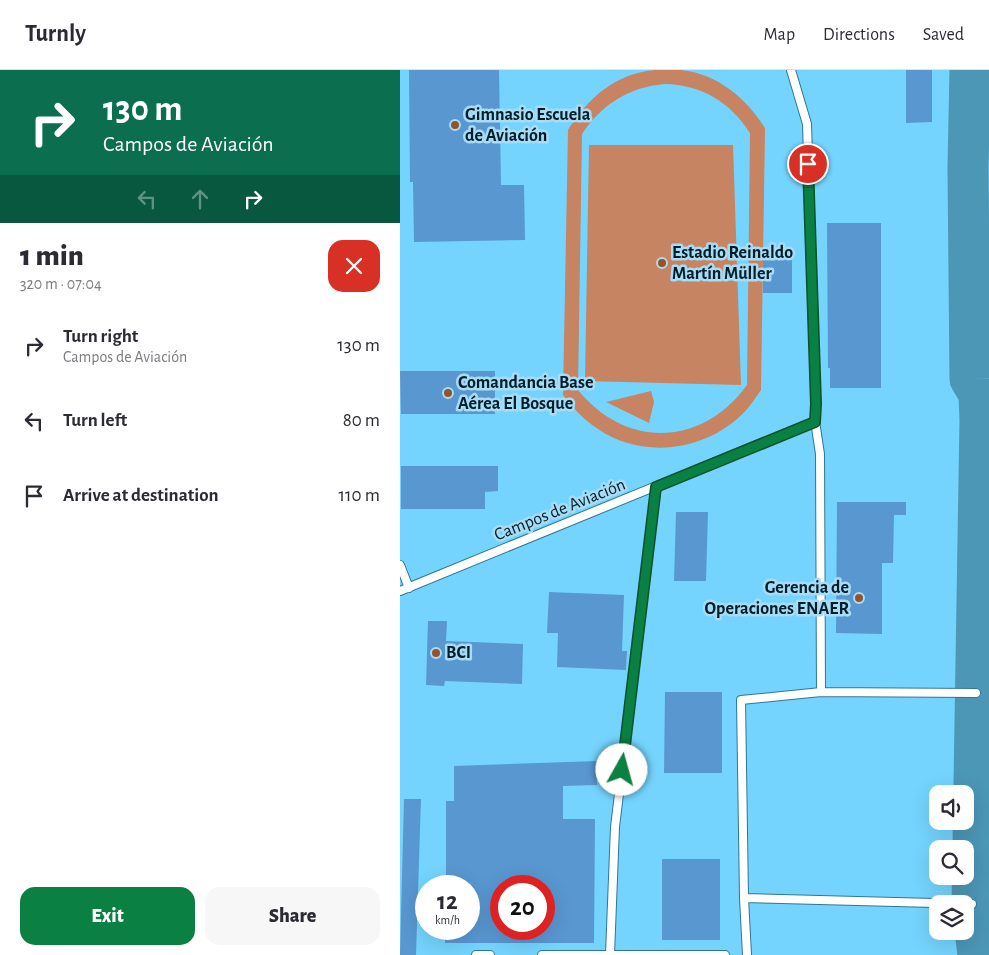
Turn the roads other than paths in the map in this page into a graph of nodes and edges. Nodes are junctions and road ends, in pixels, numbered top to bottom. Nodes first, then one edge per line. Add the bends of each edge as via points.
1 (791, 70) edge
2 (815, 422) junction
3 (656, 487) junction
4 (400, 565) edge
5 (409, 588) junction
6 (400, 591) edge
7 (821, 692) junction
8 (976, 693) dead end
9 (744, 898) junction
10 (929, 903) edge
11 (610, 954) edge
12 (476, 955) edge
13 (490, 955) edge
14 (542, 955) edge
15 (725, 955) edge
16 (747, 955) edge

1 - 2 lane via 807,124
2 - 3 lane, Campos de Aviación
2 - 7 lane via 820,454
3 - 5 lane, Campos de Aviación
3 - 11 lane via 615,827
4 - 5 lane
5 - 6 lane, Campos de Aviación
7 - 8 lane
7 - 9 lane via 741,700
9 - 10 lane
9 - 16 lane
11 - 14 lane
11 - 15 lane
12 - 13 lane

